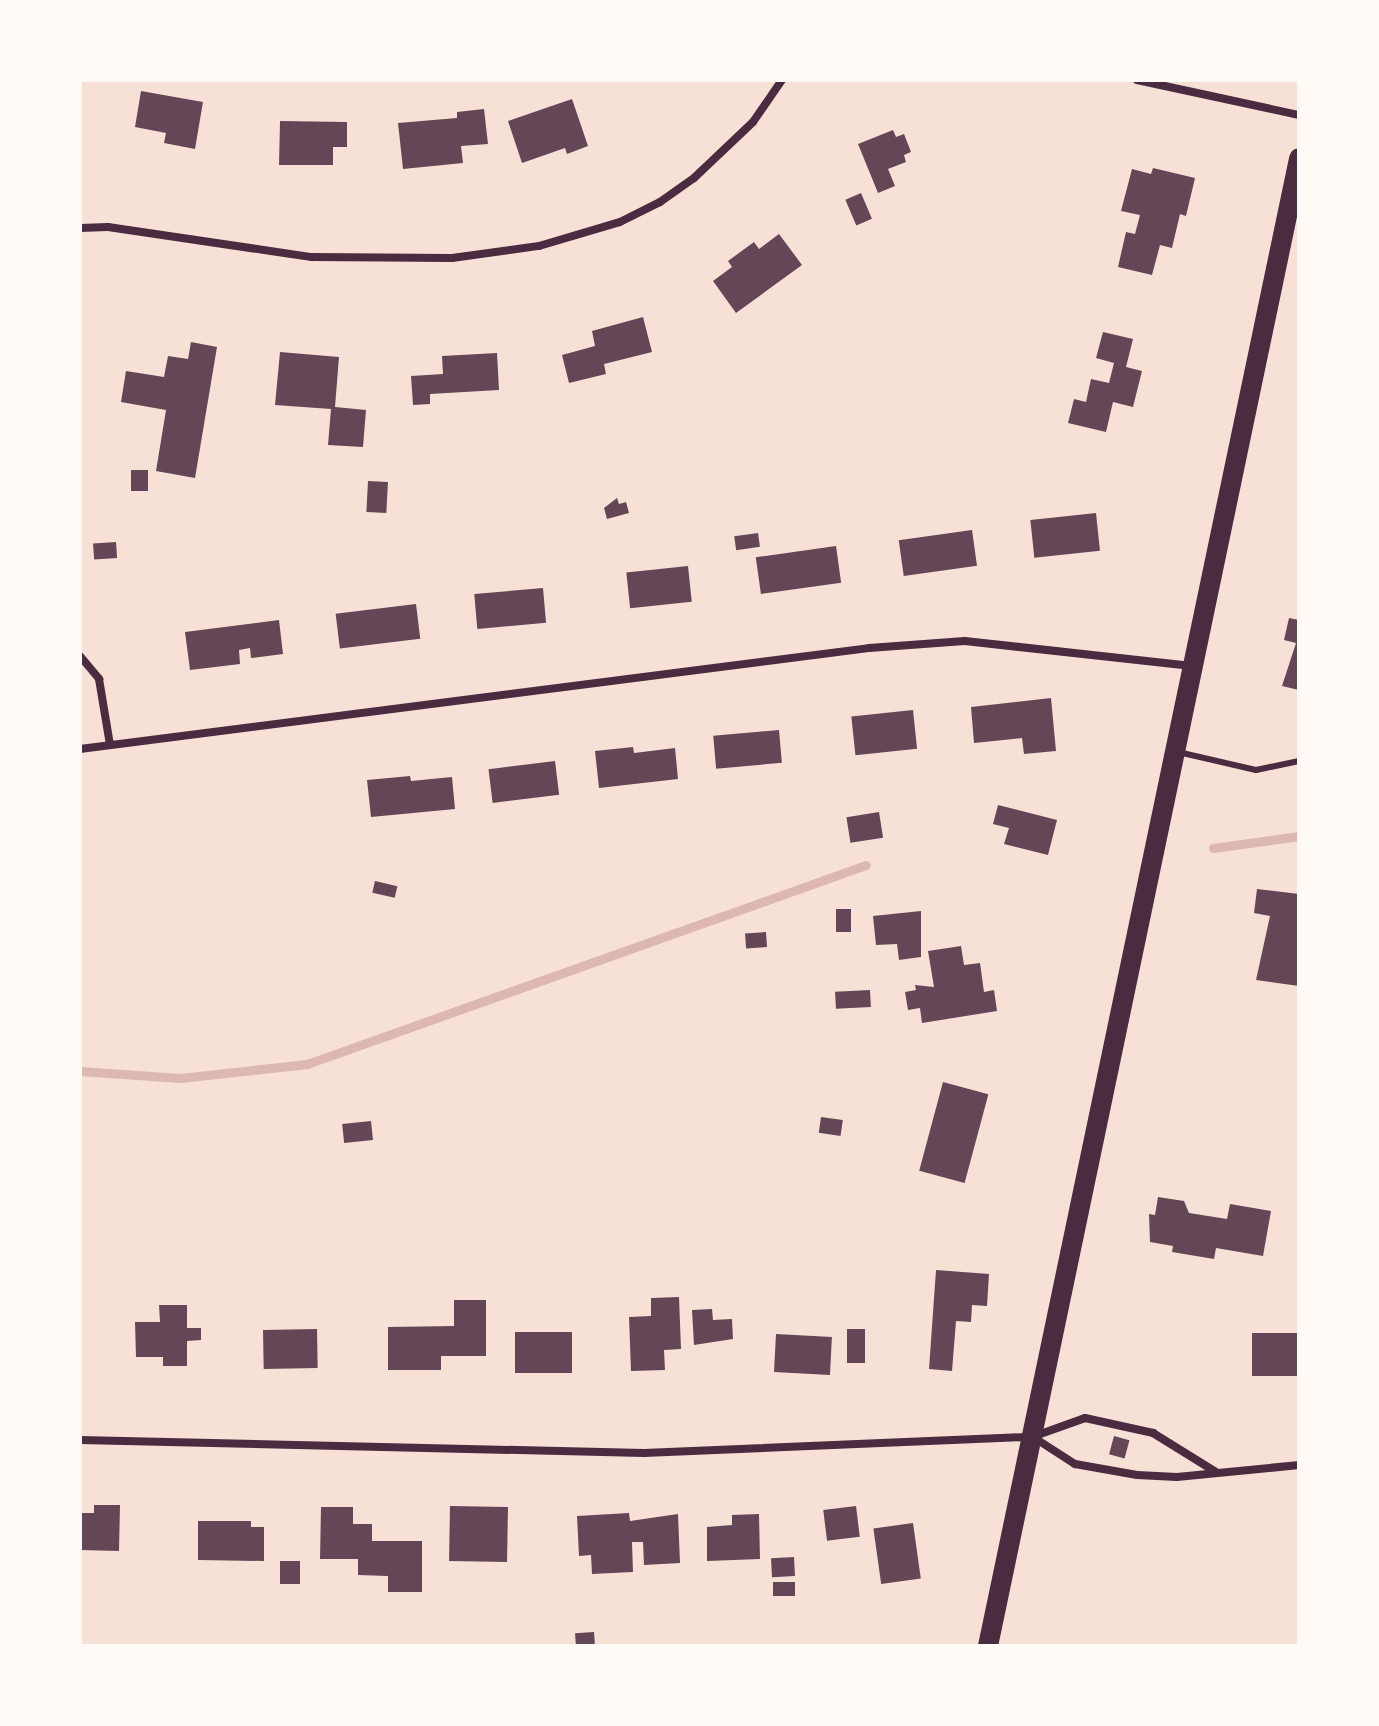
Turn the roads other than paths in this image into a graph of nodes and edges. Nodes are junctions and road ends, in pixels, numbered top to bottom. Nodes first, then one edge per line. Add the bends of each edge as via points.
1 (782, 80) edge
2 (1137, 80) edge
3 (1299, 115) edge
4 (1299, 158) edge
5 (80, 228) edge
6 (80, 656) edge
7 (1190, 666) junction
8 (110, 745) junction
9 (80, 749) edge
10 (1172, 751) junction
11 (1299, 761) edge
12 (1032, 1437) junction
13 (80, 1440) edge
14 (1299, 1465) edge
15 (1216, 1472) junction
16 (988, 1646) edge

1 - 5 street via 753,122 672,194 620,222 539,246 452,258 312,257 108,227
2 - 3 street
4 - 7 main road
6 - 8 street via 99,679
7 - 8 street via 965,641 869,648
7 - 10 main road
8 - 9 street
10 - 11 lane via 1256,770
10 - 12 main road
12 - 13 street via 644,1453
12 - 15 street via 1075,1464 1177,1477
12 - 15 street via 1085,1418 1153,1433
12 - 16 main road
14 - 15 street

